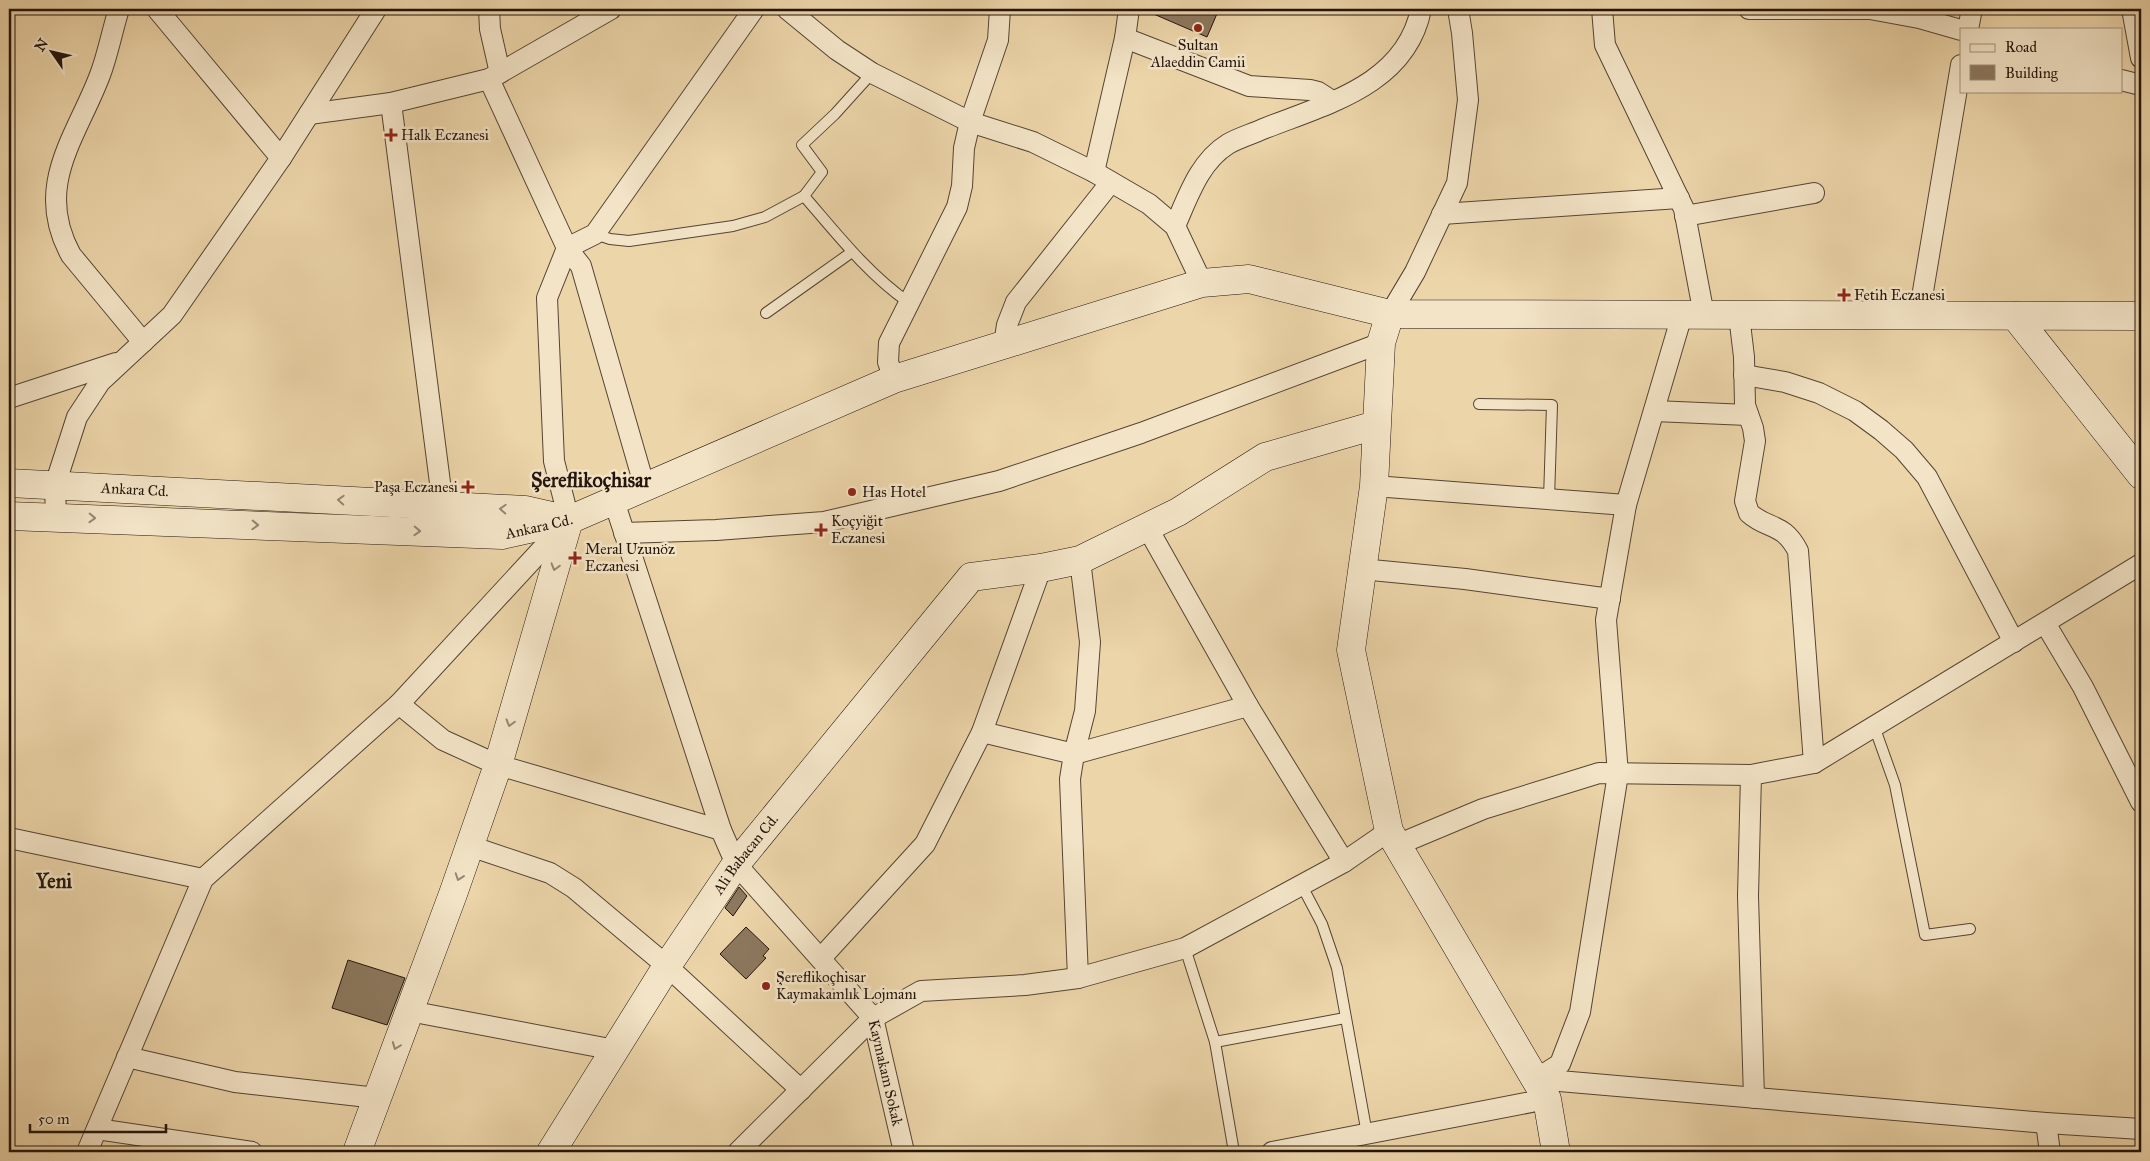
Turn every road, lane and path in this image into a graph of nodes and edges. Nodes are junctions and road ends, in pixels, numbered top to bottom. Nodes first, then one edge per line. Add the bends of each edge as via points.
1 (119, 9) edge
2 (157, 9) edge
3 (376, 9) edge
4 (489, 9) edge
5 (610, 9) edge
6 (754, 9) edge
7 (787, 9) edge
8 (1000, 9) edge
9 (1129, 9) edge
10 (1421, 9) edge
11 (1458, 9) edge
12 (1602, 9) edge
13 (1749, 9) edge
14 (1972, 9) edge
15 (2132, 9) edge
16 (1968, 28) edge
17 (1960, 30) edge
18 (1124, 38) junction
19 (2141, 58) edge
20 (1960, 71) edge
21 (872, 73) junction
22 (494, 76) junction
23 (2122, 80) edge
24 (2141, 85) edge
25 (1332, 101) junction
26 (391, 103) junction
27 (309, 114) junction
28 (970, 122) junction
29 (281, 158) junction
30 (1102, 177) junction
31 (1814, 193) dead end
32 (804, 196) junction
33 (1682, 207) junction
34 (1442, 214) junction
35 (1175, 226) junction
36 (595, 234) junction
37 (567, 248) junction
38 (852, 252) junction
39 (1202, 283) junction
40 (908, 302) junction
41 (766, 313) dead end
42 (1390, 314) junction
43 (1693, 315) junction
44 (1739, 315) junction
45 (1919, 316) junction
46 (2015, 316) junction
47 (2141, 316) edge
48 (142, 342) junction
49 (1381, 343) junction
50 (1004, 345) junction
51 (123, 361) junction
52 (1744, 375) junction
53 (894, 379) junction
54 (9, 398) edge
55 (1479, 404) dead end
56 (1654, 410) junction
57 (1748, 414) junction
58 (1376, 425) junction
59 (2141, 475) edge
60 (9, 483) edge
61 (55, 485) junction
62 (1374, 486) junction
63 (645, 488) junction
64 (1549, 499) junction
65 (614, 501) junction
66 (1626, 505) junction
67 (443, 506) junction
68 (9, 516) edge
69 (56, 517) junction
70 (568, 520) junction
71 (1147, 527) junction
72 (624, 533) junction
73 (1080, 560) junction
74 (2141, 564) edge
75 (1040, 568) junction
76 (1361, 569) junction
77 (1610, 599) junction
78 (2045, 623) junction
79 (2014, 642) junction
80 (399, 704) junction
81 (1248, 706) junction
82 (1874, 726) junction
83 (982, 732) junction
84 (1074, 754) junction
85 (1814, 763) junction
86 (498, 764) junction
87 (1618, 774) junction
88 (1751, 775) junction
89 (2141, 802) edge
90 (721, 830) junction
91 (9, 838) edge
92 (1393, 838) junction
93 (470, 846) junction
94 (1344, 862) junction
95 (736, 864) junction
96 (203, 879) junction
97 (1302, 886) junction
98 (1970, 929) dead end
99 (1185, 948) junction
100 (821, 958) junction
101 (667, 966) junction
102 (1078, 978) junction
103 (410, 1011) junction
104 (874, 1018) junction
105 (1345, 1018) junction
106 (1216, 1042) junction
107 (615, 1050) junction
108 (127, 1058) junction
109 (1541, 1089) junction
110 (801, 1090) junction
111 (377, 1098) junction
112 (1754, 1098) junction
113 (2046, 1123) junction
114 (97, 1129) junction
115 (2141, 1129) edge
116 (1367, 1134) junction
117 (87, 1152) edge
118 (252, 1152) edge
119 (356, 1152) edge
120 (551, 1152) edge
121 (738, 1152) edge
122 (904, 1152) edge
123 (1234, 1152) edge
124 (1272, 1152) edge
125 (1556, 1152) edge
126 (2050, 1152) edge

1 - 48 street via 99,76 58,175 55,202 58,228 70,255
2 - 29 street
3 - 27 street
4 - 22 street
5 - 22 street
6 - 36 street
7 - 21 street via 837,50
8 - 28 street via 998,40
9 - 18 street
10 - 25 street via 1418,25 1407,46 1390,68 1371,83
11 - 34 street via 1468,100 1457,183
12 - 33 street via 1605,45
13 - 17 street via 1870,9
14 - 16 street
15 - 19 street
18 - 25 street via 1249,86 1310,90
18 - 30 street
20 - 45 street
21 - 28 street
21 - 32 lane via 802,145 822,172
22 - 26 street
22 - 37 street
23 - 24 street
25 - 35 street via 1228,144 1209,161 1194,182
26 - 27 street
26 - 67 street
27 - 29 street
28 - 30 street via 1033,142
28 - 40 street via 957,207
29 - 48 street via 172,315
30 - 35 street via 1150,204
30 - 50 street via 1019,297 1008,320
31 - 33 street
32 - 36 lane via 765,216 733,226 629,241 610,240
32 - 38 lane
33 - 34 street
33 - 43 street
34 - 42 street via 1415,272
35 - 39 street
36 - 37 street
37 - 63 street via 581,266
37 - 70 street via 547,298 554,461
38 - 40 lane via 879,280
38 - 41 lane
39 - 42 main road via 1249,279
39 - 50 main road
40 - 53 street via 889,343 888,362
42 - 43 main road
42 - 49 main road
43 - 44 main road
43 - 56 street
44 - 45 main road
44 - 52 street
45 - 46 main road
46 - 47 main road
46 - 59 main road
48 - 51 street
49 - 58 main road
49 - 72 street via 1142,433 999,481 824,522
50 - 53 main road
51 - 54 street
51 - 61 street via 100,382 77,417
52 - 57 street
52 - 79 street via 1785,382 1819,393 1855,411 1904,450 1927,476
53 - 63 main road
55 - 64 lane via 1552,405
56 - 57 street
56 - 66 street
57 - 85 street via 1755,441 1746,508 1753,517 1780,528 1798,551
58 - 62 main road
58 - 71 main road via 1265,457 1178,512
60 - 61 main road, Ankara Cd.
67 -> 61 main road, Ankara Cd.
61 - 69 street
62 - 64 street
62 - 76 main road
63 - 65 main road
64 - 66 street
65 - 70 main road
65 - 72 street, Kaymakam Sokak
66 - 77 street
70 -> 67 main road, Ankara Cd. via 525,510
68 - 69 main road, Ankara Cd.
69 -> 70 main road, Ankara Cd. via 502,535
70 - 80 street
70 -> 86 main road
71 - 73 main road
71 - 81 street
72 - 90 street, Kaymakam Sokak
73 - 75 main road
73 - 84 street via 1090,642 1086,711
74 - 78 street
75 - 83 street
75 - 95 main road, Ali Babacan Cd. via 971,577
76 - 77 street via 1465,579
76 - 92 main road via 1351,650
77 - 87 street via 1606,620
78 - 79 street
78 - 89 street via 2083,687
79 - 82 street
80 - 86 street via 443,740
80 - 96 street
81 - 84 street
81 - 94 street
82 - 85 street
82 - 98 lane via 1895,785 1925,935
83 - 84 street
83 - 100 street via 925,844
84 - 102 street via 1070,779
85 - 88 street
86 - 90 street
86 - 93 main road
87 - 88 street
87 - 92 street via 1599,773
87 - 109 street via 1580,1012 1560,1064
88 - 112 street via 1748,896
90 - 95 street, Kaymakam Sokak
91 - 96 street
92 - 94 street
92 - 109 main road
93 - 101 street via 550,873 574,888
93 -> 103 main road
94 - 97 street
95 - 100 street, Kaymakam Sokak
95 - 101 main road, Ali Babacan Cd.
96 - 108 street
97 - 99 street
97 - 105 lane via 1330,944 1341,985
99 - 102 street
99 - 106 lane
100 - 104 street, Kaymakam Sokak
101 - 107 main road, Ali Babacan Cd.
101 - 110 street
102 - 104 street via 1025,985 921,991
103 - 107 street
103 -> 111 main road
104 - 110 street
104 - 122 street, Kaymakam Sokak
105 - 106 lane
105 - 116 lane
106 - 123 lane
107 - 120 main road, Ali Babacan Cd.
108 - 111 street via 235,1082
108 - 114 street
109 - 112 street
109 - 116 street
109 - 125 main road
110 - 121 street
111 - 119 main road
112 - 113 street
113 - 115 street
113 - 126 street
114 - 117 street
114 - 118 street
116 - 124 street

